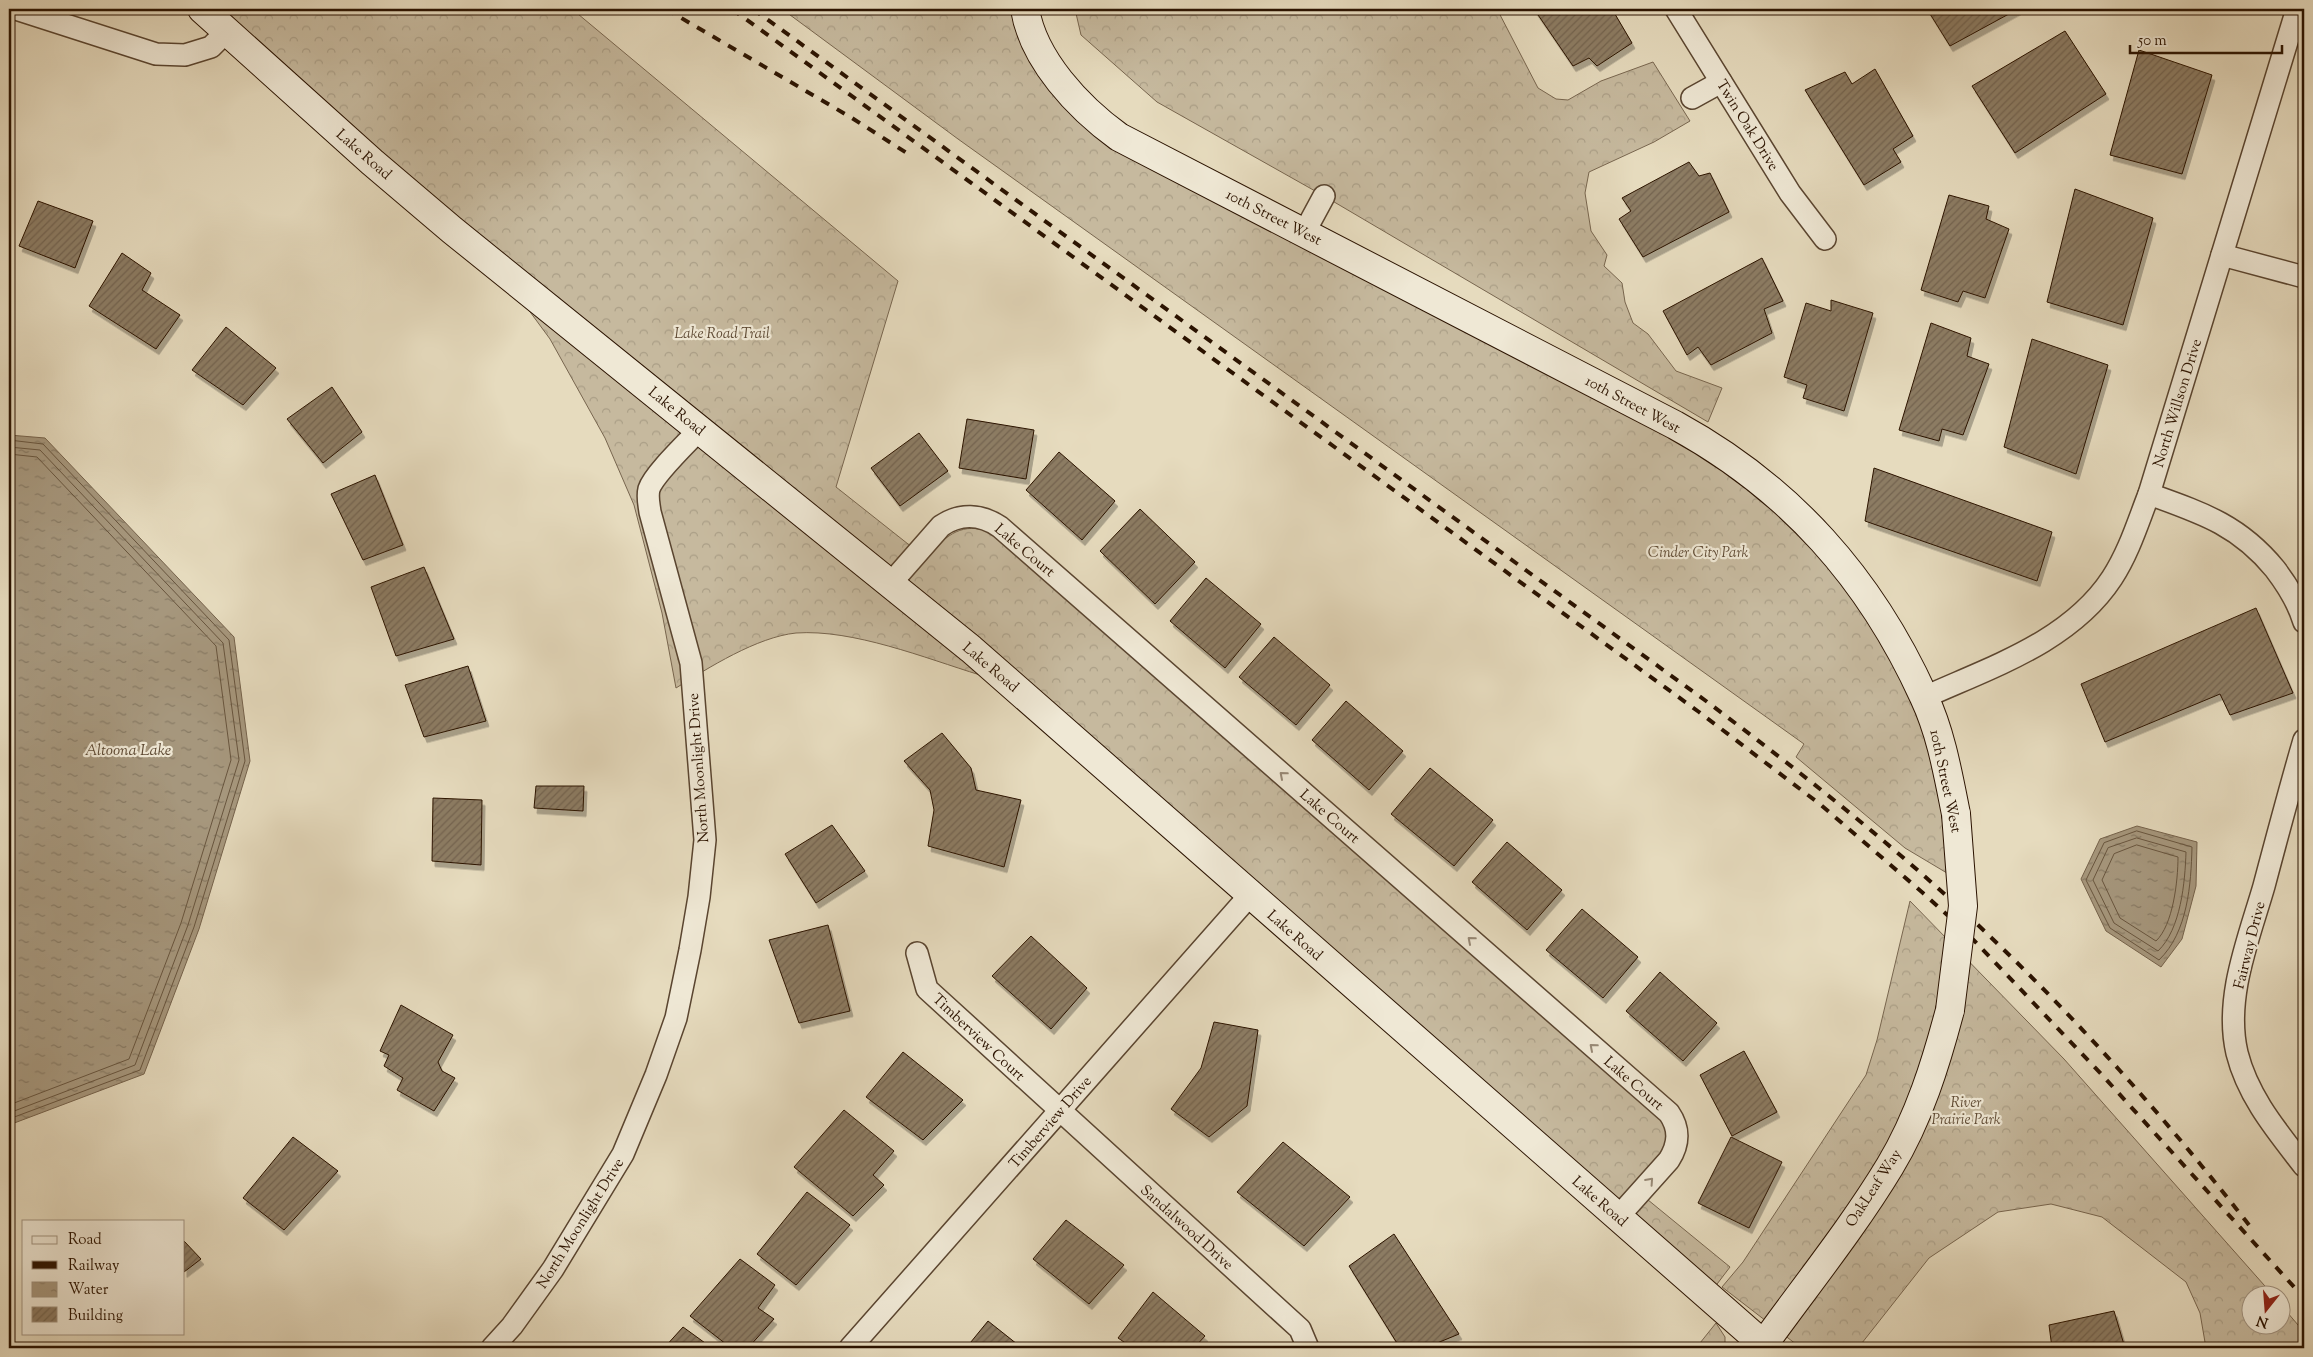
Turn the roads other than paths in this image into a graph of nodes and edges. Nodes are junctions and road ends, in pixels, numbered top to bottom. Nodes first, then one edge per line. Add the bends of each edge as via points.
1 (16, 9) edge
2 (202, 9) edge
3 (1024, 9) edge
4 (1676, 9) edge
5 (2297, 9) edge
6 (227, 31) junction
7 (1721, 82) junction
8 (1692, 98) dead end
9 (1324, 196) dead end
10 (1304, 233) junction
11 (1825, 239) dead end
12 (2222, 255) junction
13 (2304, 277) edge
14 (700, 429) junction
15 (2150, 494) junction
16 (891, 583) junction
17 (2304, 622) edge
18 (1925, 698) junction
19 (2304, 740) edge
20 (1250, 895) junction
21 (917, 953) dead end
22 (1950, 1010) joint
23 (1060, 1111) junction
24 (2304, 1166) edge
25 (1618, 1217) junction
26 (1762, 1347) edge
27 (492, 1348) edge
28 (850, 1348) edge
29 (1308, 1348) edge

1 - 6 street via 156,54 185,55 211,47
2 - 6 street, Lake Road
3 - 10 street, 10th Street West via 1034,38 1057,78 1102,124 1135,145
4 - 7 street, Twin Oak Drive
5 - 12 street, North Willson Drive
6 - 14 street, Lake Road via 452,230
7 - 8 street
7 - 11 street, Twin Oak Drive via 1790,193
9 - 10 street
10 - 18 street, 10th Street West via 1676,425 1748,471 1798,513 1838,555 1880,614
12 - 13 street
12 - 15 street, North Willson Drive
14 - 16 street, Lake Road
14 - 27 street, North Moonlight Drive via 656,477 648,497 691,663 705,840 699,897 676,1018 624,1154 553,1269
15 - 17 street via 2200,512 2250,542 2288,587
15 - 18 street, North Willson Drive via 2128,550 2092,604 2063,629 2024,653
16 - 20 street, Lake Road via 1051,717
25 -> 16 street, Lake Court via 1675,1150 1677,1131 1669,1113 1007,533 990,520 980,517 949,520
18 - 22 street, 10th Street West, bridge via 1941,744 1956,814 1963,906
19 - 24 street, Fairway Drive via 2240,972 2234,1026 2239,1059 2255,1099
20 - 23 street, Timberview Drive
20 - 25 street, Lake Road
21 - 23 street, Timberview Court via 927,989
22 - 26 street, OakLeaf Way via 1927,1087 1891,1165
23 - 28 street, Timberview Drive
23 - 29 street, Sandalwood Drive via 1300,1330
25 - 26 street, Lake Road

